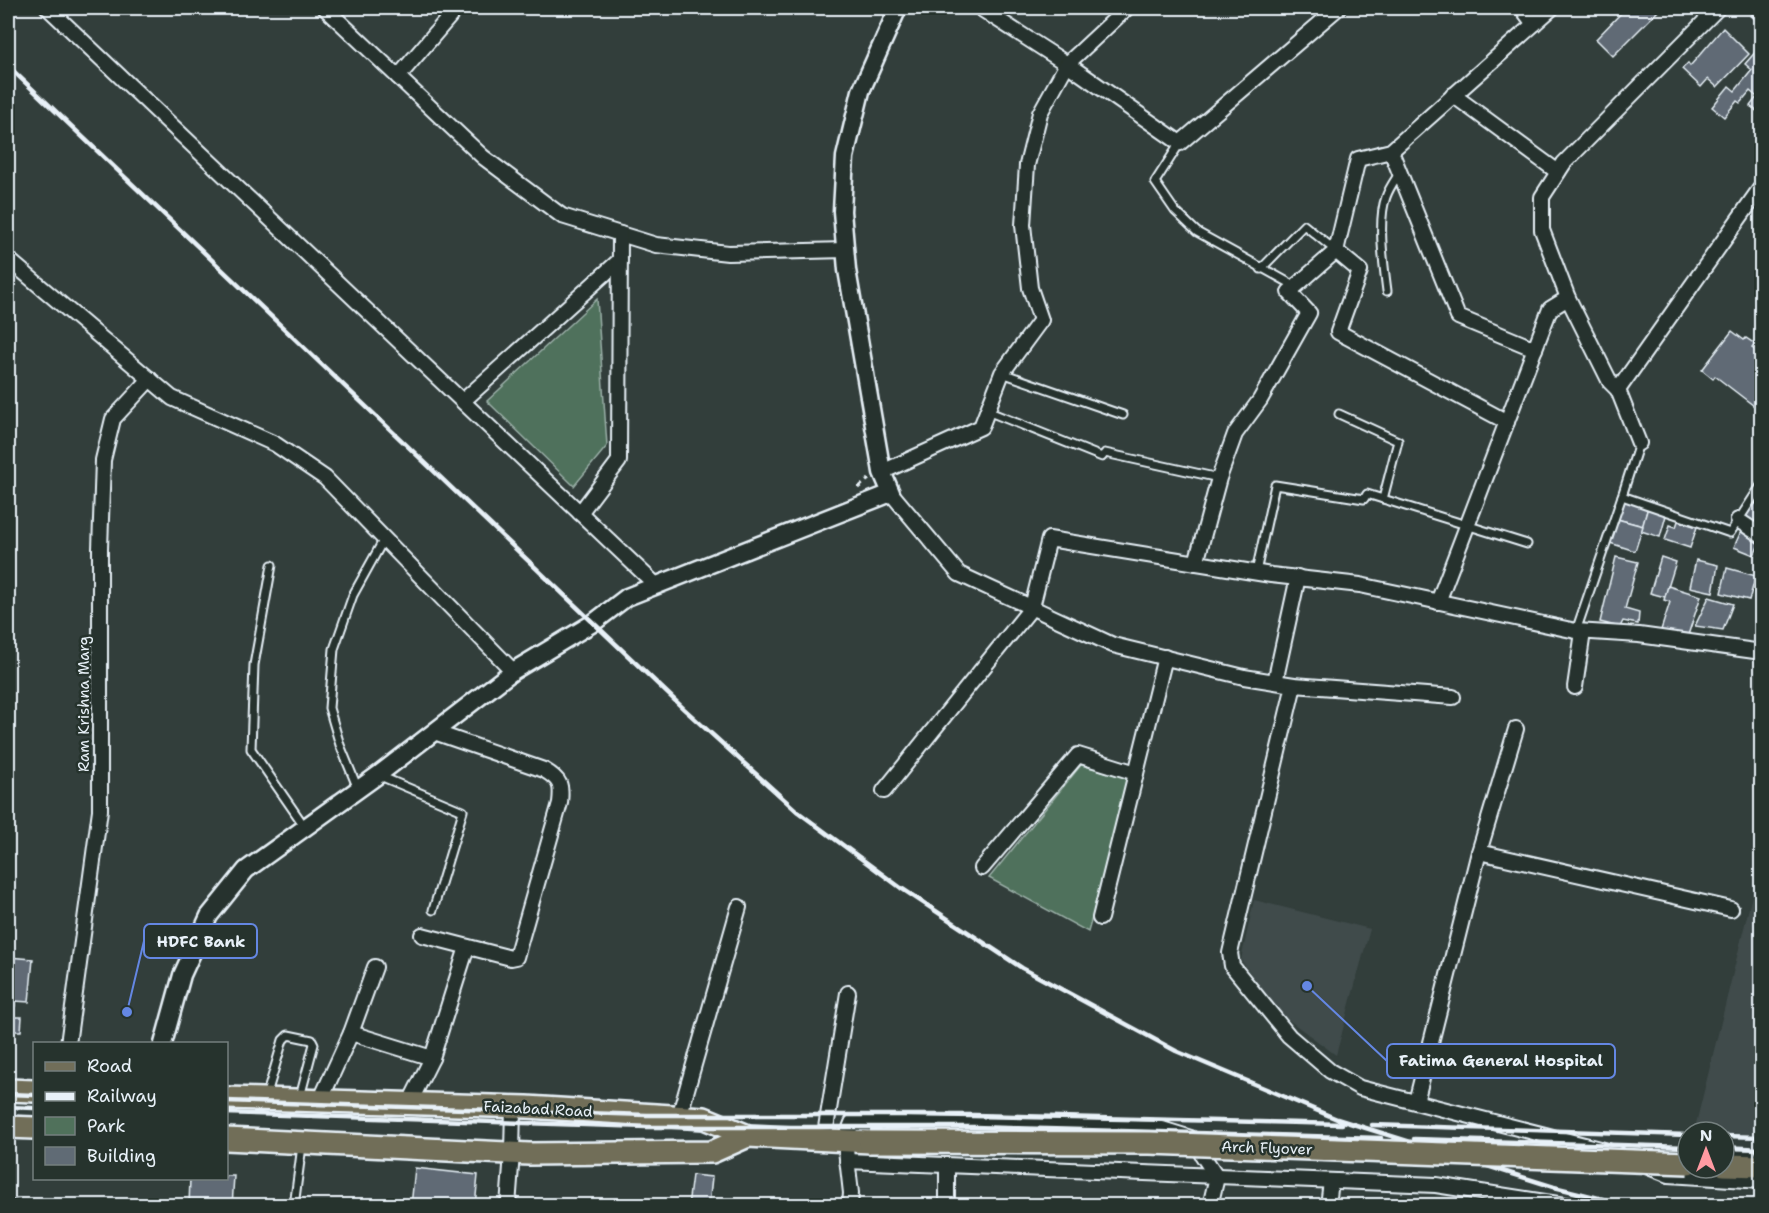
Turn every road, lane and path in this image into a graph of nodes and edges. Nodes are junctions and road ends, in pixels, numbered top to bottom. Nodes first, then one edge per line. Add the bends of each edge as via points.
1 (48, 8) edge
2 (325, 8) edge
3 (458, 8) edge
4 (898, 8) edge
5 (980, 8) edge
6 (1126, 8) edge
7 (1338, 8) edge
8 (1522, 8) edge
9 (1552, 8) edge
10 (1718, 8) edge
11 (1743, 8) edge
12 (1534, 24) junction
13 (1761, 24) edge
14 (1067, 64) junction
15 (398, 77) junction
16 (1453, 95) junction
17 (1180, 143) junction
18 (1391, 151) junction
19 (1400, 172) junction
20 (1558, 172) junction
21 (1761, 186) edge
22 (620, 234) junction
23 (846, 250) junction
24 (1336, 251) junction
25 (8, 259) edge
26 (620, 260) junction
27 (1261, 269) junction
28 (1295, 286) junction
29 (1387, 291) dead end
30 (1568, 298) junction
31 (1535, 349) junction
32 (1002, 373) junction
33 (150, 379) junction
34 (1618, 390) junction
35 (463, 400) junction
36 (987, 411) junction
37 (1339, 414) dead end
38 (1123, 415) dead end
39 (1507, 422) junction
40 (1639, 443) joint
41 (882, 472) junction
42 (1219, 478) junction
43 (1761, 484) edge
44 (891, 493) junction
45 (1622, 496) junction
46 (1383, 499) junction
47 (580, 513) junction
48 (1738, 520) junction
49 (1467, 525) junction
50 (1761, 536) edge
51 (384, 539) junction
52 (1527, 544) dead end
53 (1196, 563) junction
54 (272, 565) dead end
55 (1256, 572) junction
56 (1297, 577) junction
57 (656, 585) junction
58 (1438, 602) junction
59 (1032, 607) junction
60 (1579, 632) junction
61 (1761, 652) edge
62 (1165, 657) junction
63 (513, 671) junction
64 (1275, 682) junction
65 (1294, 685) junction
66 (1575, 687) dead end
67 (1453, 697) dead end
68 (1516, 729) dead end
69 (434, 732) junction
70 (1136, 773) junction
71 (378, 775) junction
72 (358, 789) junction
73 (884, 791) dead end
74 (305, 827) junction
75 (1479, 852) junction
76 (982, 868) dead end
77 (739, 907) dead end
78 (1731, 909) dead end
79 (433, 910) dead end
80 (1100, 918) dead end
81 (422, 935) dead end
82 (467, 946) junction
83 (375, 967) dead end
84 (848, 993) dead end
85 (351, 1033) junction
86 (68, 1042) edge
87 (164, 1042) edge
88 (432, 1058) junction
89 (8, 1090) edge
90 (33, 1091) edge
91 (228, 1098) edge
92 (265, 1100) junction
93 (309, 1101) junction
94 (1416, 1102) junction
95 (409, 1104) junction
96 (513, 1107) junction
97 (679, 1117) junction
98 (8, 1126) edge
99 (33, 1128) edge
100 (748, 1136) junction
101 (228, 1138) edge
102 (824, 1140) junction
103 (302, 1143) junction
104 (846, 1151) junction
105 (1608, 1151) junction
106 (512, 1153) junction
107 (1676, 1153) edge
108 (1736, 1155) edge
109 (1761, 1156) edge
110 (1676, 1163) edge
111 (947, 1165) junction
112 (1736, 1165) edge
113 (1761, 1166) edge
114 (1217, 1177) junction
115 (1331, 1181) junction
116 (1761, 1181) edge
117 (8, 1204) edge
118 (19, 1206) edge
119 (294, 1206) edge
120 (508, 1206) edge
121 (850, 1206) edge
122 (946, 1206) edge
123 (1210, 1206) edge
124 (1328, 1206) edge
125 (1571, 1206) edge

1 - 35 street
2 - 15 street
3 - 15 street
4 - 23 street via 861,91 845,157 842,211
5 - 14 street
6 - 14 street
7 - 17 street
8 - 12 street
9 - 12 street
10 - 20 street
11 - 13 path
12 - 16 street
14 - 17 street
14 - 32 street via 1040,113 1027,165 1023,225 1030,288 1041,320
15 - 22 street via 483,157 562,216
16 - 18 street
16 - 20 street
17 - 27 lane via 1155,182 1175,211 1197,232
18 - 19 street
18 - 24 street via 1358,159
19 - 29 lane via 1385,198 1382,227
19 - 31 street via 1458,317
20 - 30 street via 1542,197 1542,230
21 - 34 street
22 - 23 street via 656,245 728,253
22 - 26 street
23 - 41 street
24 - 27 lane via 1304,225
24 - 28 street
24 - 39 street via 1360,271 1338,332
25 - 33 street
26 - 35 street
26 - 47 street via 619,461
27 - 28 lane
28 - 42 street via 1289,292 1309,313 1260,400 1235,434
30 - 31 street via 1550,309
30 - 34 street via 1610,382
31 - 39 street
32 - 36 street
32 - 38 lane
33 - 51 street via 172,398 275,444 325,478
33 - 86 street, Ram Krishna Marg via 113,419 103,460 100,810
34 - 40 street
35 - 47 street
36 - 41 street via 981,427
36 - 42 lane via 1102,457 1105,453
37 - 46 lane via 1398,441
39 - 49 street
40 - 45 lane
41 - 44 street
42 - 53 street
43 - 48 lane
44 - 57 street
44 - 59 street via 959,574
45 - 48 lane via 1730,533
45 - 60 lane
46 - 49 lane
46 - 55 lane via 1275,485
47 - 57 street
48 - 50 street
49 - 52 lane
49 - 58 street
51 - 63 street
51 - 72 lane via 353,595 334,649 329,708
53 - 55 street
53 - 59 street via 1049,539
54 - 74 lane via 255,665 251,749
55 - 56 street
56 - 58 street via 1360,585
56 - 64 street
57 - 63 street via 627,597 593,623
58 - 60 street
59 - 62 street via 1113,645
59 - 73 street
60 - 61 street via 1639,635
60 - 66 street
62 - 64 street
62 - 70 street
63 - 69 street
64 - 65 street
65 - 67 street
65 - 94 street via 1230,953 1232,966 1289,1036 1330,1071 1360,1088
68 - 75 street
69 - 71 street
69 - 82 street via 544,770 555,777 561,788 516,957
70 - 76 street via 1078,755
70 - 80 street
71 - 72 street
71 - 79 lane via 463,811
72 - 74 street
74 - 87 street via 246,870 209,916 182,975
75 - 78 street
75 - 94 street
77 - 97 street
81 - 82 street
82 - 88 street
83 - 85 street
84 - 102 street
85 - 88 street
85 - 93 street
88 - 95 street
89 - 90 main road
91 - 92 main road, Faizabad Road
92 - 93 main road, Faizabad Road
92 - 93 lane via 283,1040 288,1035 312,1040 314,1044
93 - 95 main road, Faizabad Road
94 - 105 street
95 - 96 main road, Faizabad Road
96 - 97 main road, Faizabad Road
96 - 106 street
97 - 100 main road, Faizabad Road via 704,1118
98 - 99 main road
100 - 102 main road, Faizabad Road
100 - 106 main road via 712,1152
101 - 103 main road
102 - 104 main road, Faizabad Road
103 - 106 main road
103 - 119 lane
104 - 110 main road, Arch Flyover, bridge via 870,1142 1150,1143
104 - 111 street
104 - 114 street via 852,1123 1162,1129 1191,1138
104 - 121 street
105 - 107 street
105 - 116 street via 1669,1175
106 - 120 street
108 - 109 street
111 - 114 street
111 - 122 street
112 - 113 main road
114 - 115 street
114 - 123 street
115 - 124 street
115 - 125 street via 1436,1185
117 - 118 lane

